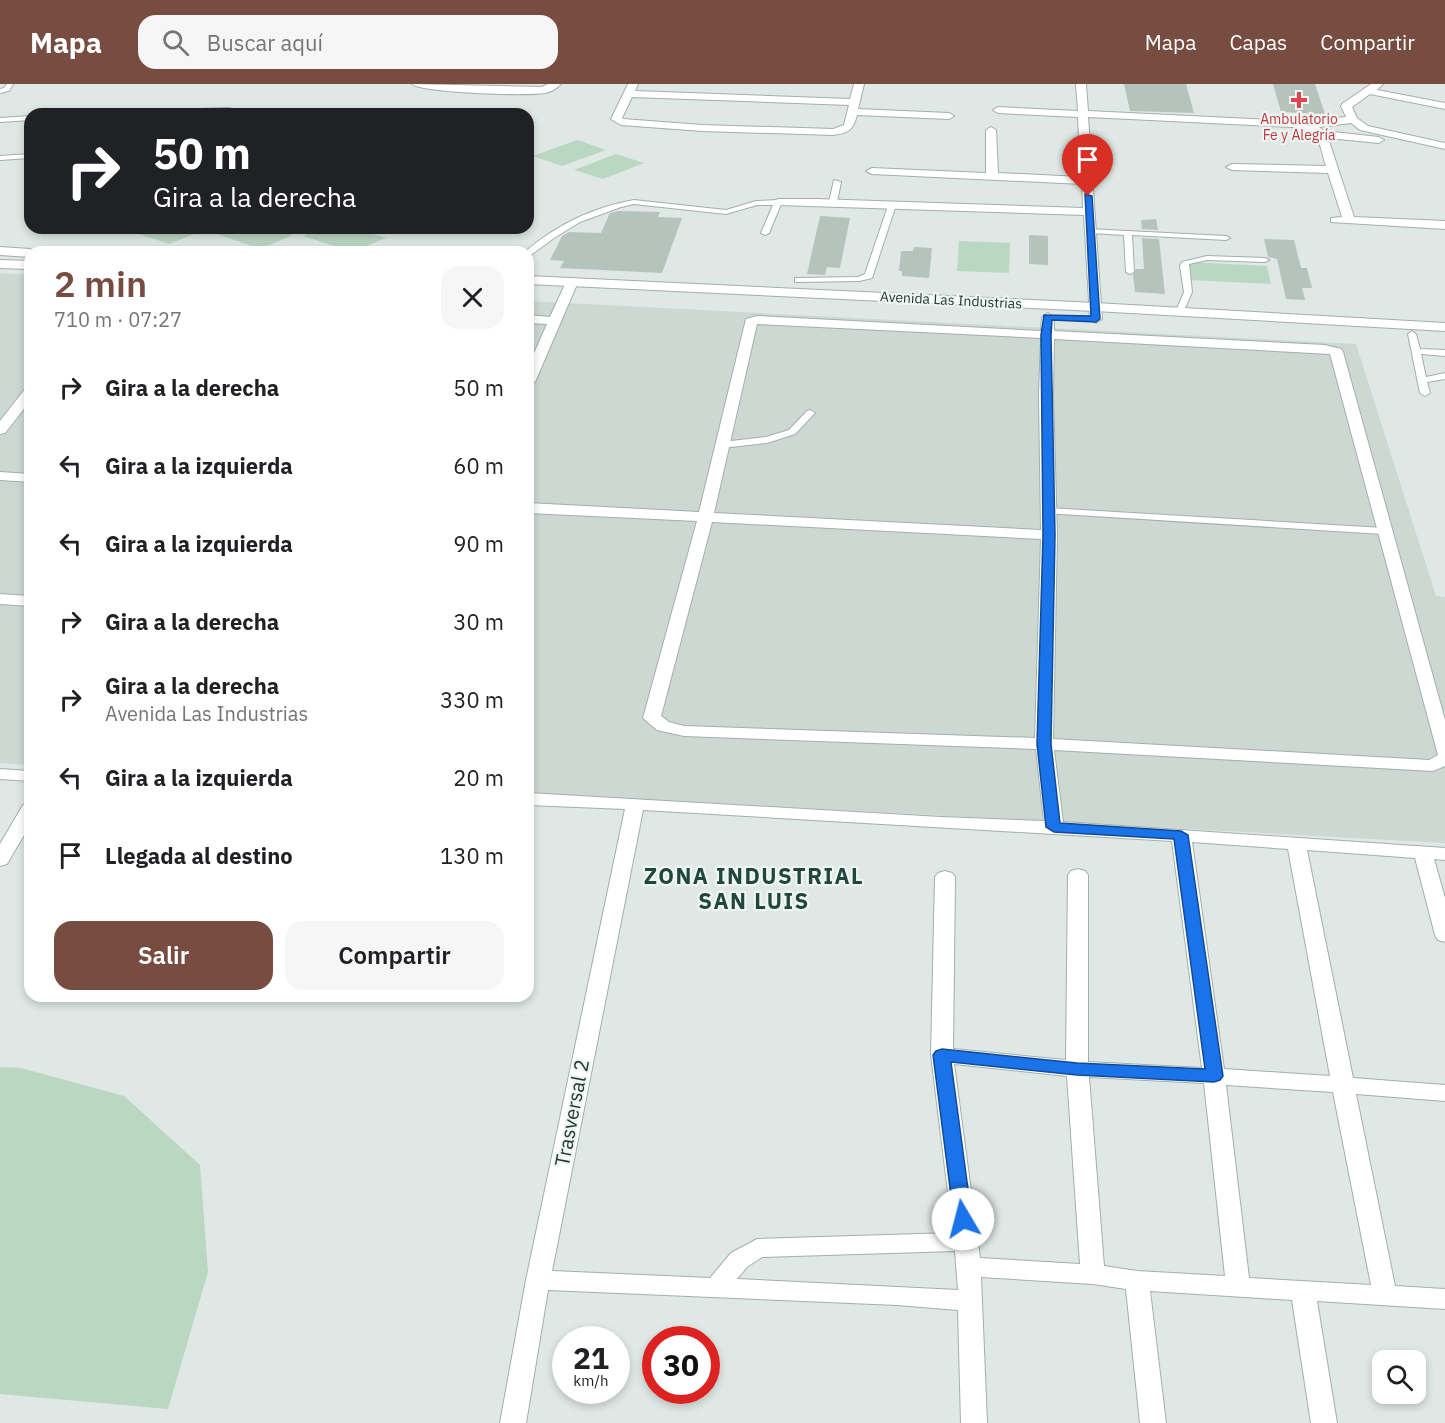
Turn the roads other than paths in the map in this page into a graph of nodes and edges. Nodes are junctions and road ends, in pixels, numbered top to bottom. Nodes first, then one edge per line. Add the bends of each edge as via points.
1 (10, 84) edge
2 (417, 84) edge
3 (556, 84) edge
4 (859, 84) edge
5 (1081, 84) edge
6 (1378, 84) edge
7 (631, 89) edge
8 (1368, 91) junction
9 (0, 92) edge
10 (1445, 106) edge
11 (852, 107) junction
12 (998, 110) dead end
13 (1083, 114) junction
14 (949, 116) dead end
15 (24, 118) edge
16 (0, 120) edge
17 (1353, 120) junction
18 (1306, 127) junction
19 (991, 130) dead end
20 (1321, 134) junction
21 (1443, 146) edge
22 (24, 156) edge
23 (0, 158) edge
24 (1232, 167) dead end
25 (1333, 170) junction
26 (872, 171) dead end
27 (992, 176) junction
28 (1088, 181) junction
29 (837, 182) dead end
30 (778, 202) junction
31 (833, 202) junction
32 (892, 205) junction
33 (1089, 212) junction
34 (1335, 220) dead end
35 (1349, 221) junction
36 (1445, 225) edge
37 (1091, 231) junction
38 (765, 233) dead end
39 (1128, 233) junction
40 (1226, 238) dead end
41 (534, 249) edge
42 (0, 251) edge
43 (24, 253) edge
44 (1265, 260) dead end
45 (0, 264) edge
46 (24, 265) edge
47 (1130, 272) dead end
48 (798, 280) dead end
49 (534, 281) edge
50 (569, 288) junction
51 (534, 291) edge
52 (1180, 311) junction
53 (1095, 313) junction
54 (1048, 317) junction
55 (534, 320) edge
56 (556, 321) junction
57 (1445, 327) edge
58 (1412, 334) junction
59 (1046, 335) junction
60 (1445, 336) edge
61 (1415, 351) junction
62 (1445, 353) edge
63 (534, 369) edge
64 (1445, 376) edge
65 (1422, 380) junction
66 (1425, 393) dead end
67 (24, 400) edge
68 (810, 413) dead end
69 (0, 430) edge
70 (722, 445) junction
71 (0, 476) edge
72 (24, 478) edge
73 (534, 508) edge
74 (1048, 510) junction
75 (705, 518) junction
76 (1383, 531) junction
77 (1049, 535) junction
78 (0, 599) edge
79 (24, 601) edge
80 (1044, 744) junction
81 (1445, 752) edge
82 (1445, 758) edge
83 (0, 774) edge
84 (24, 776) edge
85 (534, 799) edge
86 (635, 804) junction
87 (24, 819) edge
88 (1054, 827) junction
89 (1181, 835) junction
90 (1296, 843) junction
91 (1423, 853) junction
92 (1445, 854) edge
93 (0, 860) edge
94 (1078, 875) dead end
95 (945, 877) dead end
96 (1445, 935) edge
97 (942, 1055) junction
98 (1077, 1069) junction
99 (1214, 1076) junction
100 (1343, 1085) junction
101 (1445, 1093) edge
102 (966, 1242) junction
103 (969, 1267) junction
104 (1093, 1274) junction
105 (538, 1280) junction
106 (1137, 1281) junction
107 (1238, 1286) junction
108 (716, 1287) junction
109 (1303, 1291) junction
110 (1385, 1295) junction
111 (1445, 1299) edge
112 (970, 1301) junction
113 (513, 1423) edge
114 (974, 1423) edge
115 (1153, 1423) edge
116 (1324, 1423) edge

1 - 9 lane
2 - 3 street via 544,90
4 - 11 street
5 - 13 street
6 - 8 street
7 - 11 street
7 - 11 street via 615,119 621,122 833,132 849,126
8 - 10 street
8 - 17 street via 1346,106
11 - 14 street
12 - 13 street
13 - 18 street
13 - 28 street
15 - 16 lane
17 - 18 street
17 - 21 street via 1374,132
18 - 20 street
19 - 27 street
20 - 21 street
20 - 25 street
22 - 23 lane
24 - 25 street
25 - 35 street
26 - 27 street
27 - 28 street
28 - 33 street
29 - 31 lane
30 - 31 street
30 - 38 lane
30 - 41 lane via 756,203 726,212 634,202 620,204 561,229
31 - 32 street
32 - 33 street
32 - 48 lane via 869,276
33 - 37 street
34 - 35 street
35 - 36 street
37 - 39 lane
37 - 53 street
39 - 40 lane
39 - 47 lane
42 - 43 street
44 - 52 lane via 1207,258 1186,262 1188,292
45 - 46 street
49 - 50 street, Avenida Las Industrias
50 - 51 street, Avenida Las Industrias
50 - 53 street, Avenida Las Industrias
50 - 54 street, Avenida Las Industrias
50 - 56 street
52 - 53 street, Avenida Las Industrias
52 - 57 street, Avenida Las Industrias
53 - 54 street, Avenida Las Industrias
53 - 58 street, Avenida Las Industrias
54 - 59 street
55 - 56 street
56 - 63 street
58 - 60 street, Avenida Las Industrias
58 - 61 lane
59 - 70 street via 751,322
59 - 74 street
59 - 76 street via 1336,352
61 - 62 lane
61 - 65 lane
64 - 65 lane
65 - 66 lane
67 - 69 street
68 - 70 lane via 792,432 767,440
70 - 75 street
71 - 72 street
73 - 75 street
74 - 76 lane
74 - 77 street
75 - 77 street
75 - 80 street via 652,718 663,726 684,730
76 - 81 street
77 - 80 street
78 - 79 street
80 - 82 street via 1433,766
80 - 88 street
83 - 84 street
85 - 86 street
86 - 88 street
86 - 105 street, Trasversal 2
87 - 93 street
88 - 89 street
89 - 90 street
89 - 99 street
90 - 91 street
90 - 100 street
91 - 92 street
91 - 96 street
94 - 98 street
95 - 97 street
97 - 98 street
97 - 102 street
98 - 99 street
98 - 104 street
99 - 100 street
99 - 107 street
100 - 101 street
100 - 110 street
102 - 103 street
102 - 108 street via 757,1248 739,1260
103 - 104 street
103 - 112 street
104 - 106 street
105 - 108 street
105 - 113 street, Trasversal 2
106 - 107 street
106 - 115 street
107 - 109 street
108 - 112 street
109 - 110 street
109 - 116 street
110 - 111 street
112 - 114 street

